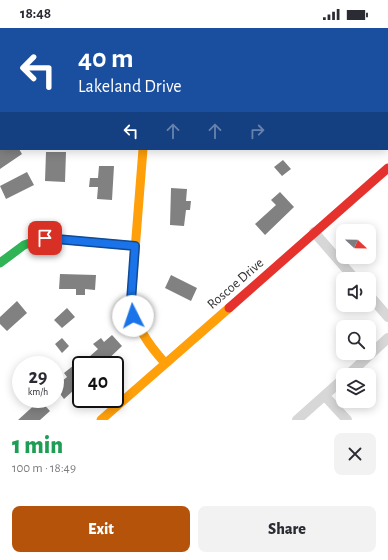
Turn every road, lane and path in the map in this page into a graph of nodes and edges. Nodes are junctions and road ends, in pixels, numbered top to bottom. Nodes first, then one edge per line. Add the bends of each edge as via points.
1 (143, 150) edge
2 (388, 168) edge
3 (314, 232) junction
4 (135, 246) junction
5 (0, 264) edge
6 (349, 272) edge
7 (376, 303) edge
8 (388, 317) edge
9 (388, 338) edge
10 (165, 363) junction
11 (356, 368) edge
12 (336, 386) edge
13 (325, 396) junction
14 (101, 420) edge
15 (296, 420) edge
16 (346, 420) edge

1 - 4 street
2 - 3 street, Roscoe Drive
3 - 6 street
3 - 10 street, Roscoe Drive
4 - 5 street via 45,238 24,245
4 - 10 street via 131,301 133,316 142,337
7 - 8 street
9 - 11 street
10 - 14 street, Roscoe Drive
12 - 13 street
13 - 15 street
13 - 16 street

